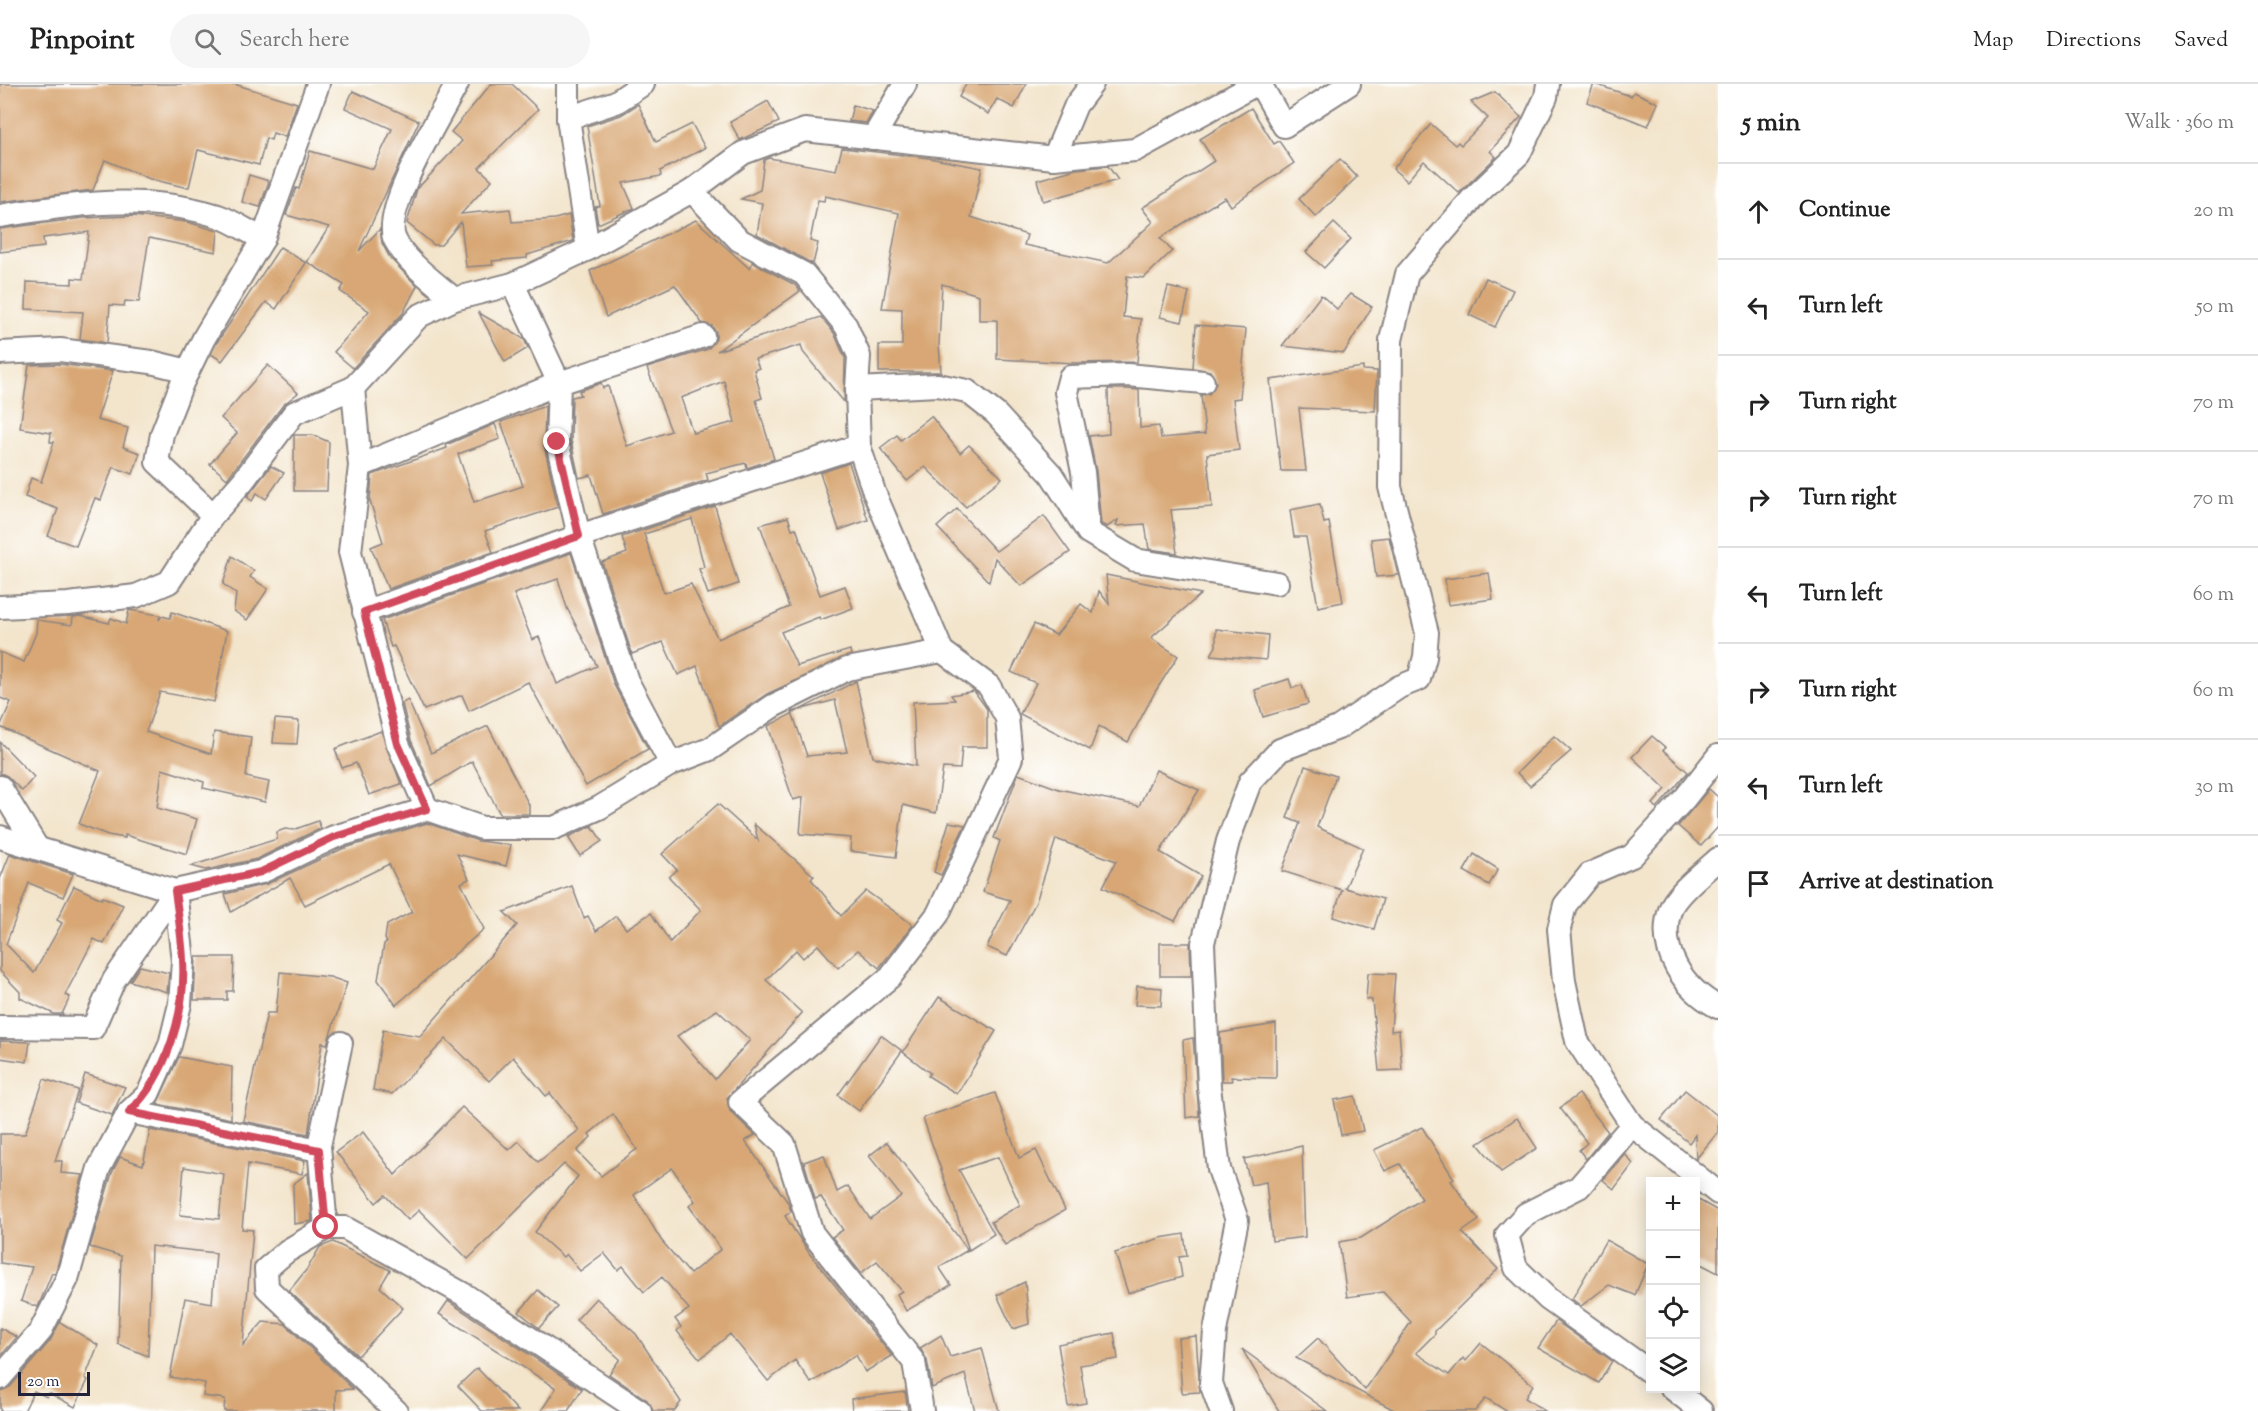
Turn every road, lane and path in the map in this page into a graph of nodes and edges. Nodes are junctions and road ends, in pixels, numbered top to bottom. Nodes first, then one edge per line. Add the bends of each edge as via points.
1 (318, 84) edge
2 (458, 84) edge
3 (568, 84) edge
4 (643, 84) edge
5 (905, 84) edge
6 (1092, 84) edge
7 (1258, 84) edge
8 (1349, 84) edge
9 (1548, 84) edge
10 (568, 118) junction
11 (873, 138) junction
12 (1054, 158) junction
13 (692, 191) junction
14 (0, 216) edge
15 (262, 239) junction
16 (588, 249) junction
17 (513, 284) junction
18 (453, 299) junction
19 (703, 336) dead end
20 (0, 353) edge
21 (188, 371) junction
22 (1203, 382) dead end
23 (559, 383) junction
24 (353, 388) junction
25 (856, 389) junction
26 (859, 446) junction
27 (360, 466) junction
28 (213, 515) junction
29 (1088, 532) junction
30 (579, 536) junction
31 (1277, 583) dead end
32 (0, 608) edge
33 (364, 612) junction
34 (942, 651) junction
35 (1718, 756) edge
36 (671, 764) junction
37 (0, 787) edge
38 (427, 809) junction
39 (0, 837) edge
40 (36, 846) junction
41 (1718, 859) edge
42 (175, 891) junction
43 (1718, 1007) edge
44 (0, 1027) edge
45 (341, 1043) dead end
46 (129, 1112) junction
47 (1632, 1125) junction
48 (319, 1150) junction
49 (1718, 1193) edge
50 (326, 1227) junction
51 (1646, 1369) edge
52 (0, 1378) edge
53 (1677, 1393) edge
54 (396, 1411) edge
55 (640, 1411) edge
56 (922, 1411) edge
57 (1221, 1411) edge
58 (1701, 1411) edge

1 - 15 street
2 - 18 street via 408,175 391,229 395,241 414,263
3 - 10 street
4 - 10 street via 616,102
5 - 11 street
6 - 12 street via 1076,105
7 - 8 street via 1284,126
7 - 12 street via 1135,150
9 - 57 street via 1546,97 1519,154 1472,199 1407,274 1391,340 1390,487 1427,633 1419,679 1399,687 1338,728 1280,750 1250,782 1228,841 1203,943 1209,1087 1219,1169 1238,1220 1214,1341 1211,1383
10 - 16 street
11 - 12 street
11 - 13 street via 805,130 743,153
13 - 16 street
13 - 25 street via 739,240 804,274 825,297 846,326 859,356
14 - 15 street via 88,202 139,201 219,216
15 - 21 street
16 - 17 street
17 - 18 street
17 - 23 street
18 - 24 street via 419,316
19 - 23 street
20 - 21 street via 60,350 152,362
21 - 28 street via 162,434 157,462
22 - 29 street via 1127,375 1071,377 1066,392 1083,472
23 - 27 street
23 - 30 street via 557,442
24 - 27 street
24 - 28 street via 294,413
25 - 26 street
25 - 29 street via 938,385 967,391 996,414 1051,474
26 - 30 street
26 - 34 street via 874,492
27 - 33 street via 350,552
28 - 32 street via 168,582 158,587 136,596
29 - 31 street via 1135,560
30 - 33 street
30 - 36 street via 627,681
33 - 38 street via 398,744
34 - 36 street via 847,669 773,706 710,749
34 - 56 street via 989,686 1007,718 1011,758 938,914 890,977 740,1102 784,1144 812,1233 914,1362
35 - 47 street via 1632,856 1590,874 1565,905 1559,929 1577,1041
36 - 38 street via 599,808 554,828 482,828
37 - 40 street
38 - 42 street via 334,837 261,872
39 - 40 street
40 - 42 street
41 - 43 street via 1670,909 1666,944 1680,974
42 - 44 street via 114,980 93,1028
42 - 46 street via 183,961 180,1004 170,1045 148,1094
45 - 48 street
46 - 48 street
46 - 52 street via 99,1168 67,1279 40,1332
47 - 49 street
47 - 51 street via 1579,1187 1526,1214 1507,1235 1516,1268 1532,1284
48 - 50 street
50 - 54 street via 286,1251 266,1269 267,1288
50 - 55 street via 345,1228 463,1294
53 - 58 street

